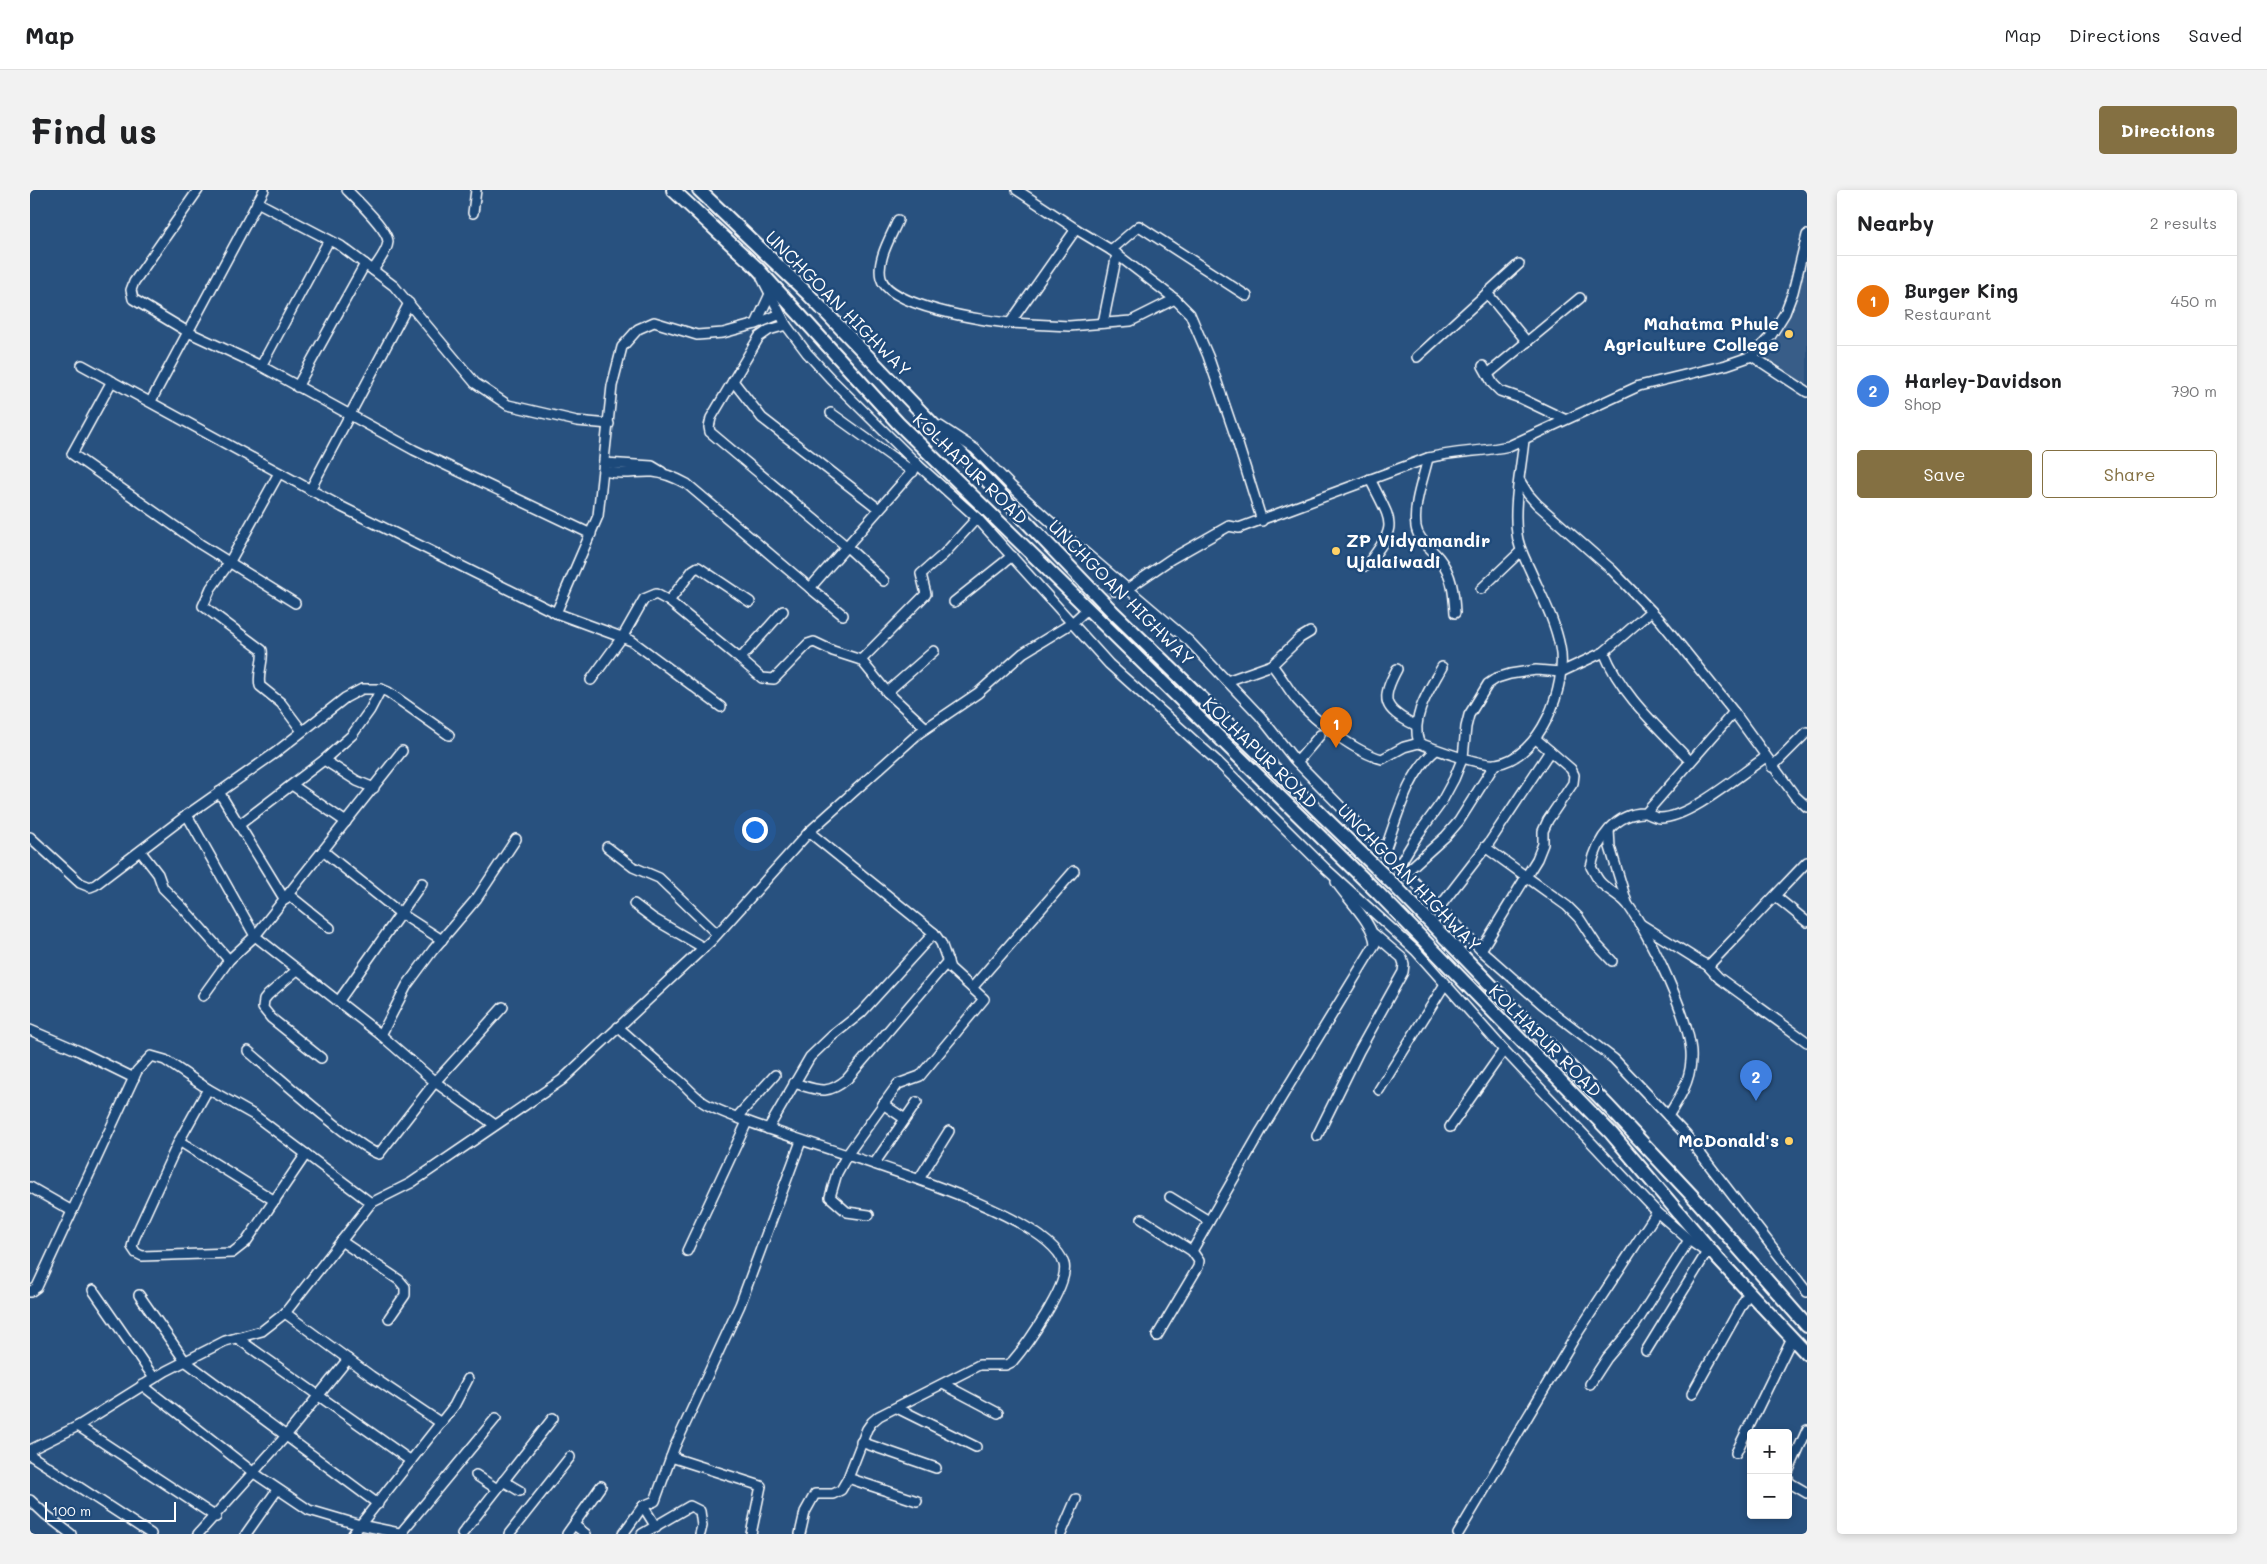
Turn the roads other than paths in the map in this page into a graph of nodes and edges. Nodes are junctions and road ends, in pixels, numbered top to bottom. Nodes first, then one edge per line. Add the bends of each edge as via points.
1 (198, 190) edge
2 (264, 190) edge
3 (347, 190) edge
4 (476, 190) edge
5 (674, 190) edge
6 (699, 190) edge
7 (1017, 190) edge
8 (257, 202) junction
9 (473, 213) dead end
10 (898, 220) dead end
11 (1076, 229) junction
12 (1807, 235) edge
13 (329, 240) junction
14 (1114, 252) junction
15 (365, 264) junction
16 (1519, 264) dead end
17 (757, 268) junction
18 (373, 270) junction
19 (1487, 293) junction
20 (770, 294) junction
21 (1247, 296) dead end
22 (1175, 298) junction
23 (1580, 298) dead end
24 (409, 303) junction
25 (781, 316) junction
26 (1010, 323) junction
27 (1103, 323) junction
28 (756, 324) junction
29 (786, 325) junction
30 (188, 332) junction
31 (1527, 342) junction
32 (1752, 356) junction
33 (1417, 357) dead end
34 (82, 365) dead end
35 (260, 366) junction
36 (112, 381) junction
37 (733, 381) junction
38 (297, 387) junction
39 (1807, 392) edge
40 (151, 401) junction
41 (832, 413) dead end
42 (349, 416) junction
43 (928, 418) junction
44 (1564, 419) junction
45 (609, 424) junction
46 (1524, 440) junction
47 (1428, 458) junction
48 (604, 467) junction
49 (915, 469) junction
50 (279, 473) junction
51 (1370, 479) junction
52 (1520, 481) junction
53 (310, 490) junction
54 (879, 509) junction
55 (977, 518) junction
56 (1262, 521) junction
57 (591, 534) junction
58 (846, 546) junction
59 (1521, 551) junction
60 (1012, 556) junction
61 (229, 563) junction
62 (1366, 566) dead end
63 (884, 581) dead end
64 (810, 588) junction
65 (1127, 589) junction
66 (1481, 589) dead end
67 (1115, 591) tunnel mouth
68 (669, 601) junction
69 (750, 602) dead end
70 (954, 602) dead end
71 (295, 604) dead end
72 (783, 611) dead end
73 (1651, 611) junction
74 (1084, 612) tunnel mouth
75 (556, 613) junction
76 (1456, 613) dead end
77 (843, 615) dead end
78 (1072, 623) junction
79 (1310, 632) dead end
80 (623, 636) junction
81 (934, 651) dead end
82 (1604, 652) junction
83 (740, 659) junction
84 (861, 660) junction
85 (1272, 665) junction
86 (1442, 667) dead end
87 (1397, 669) dead end
88 (1561, 672) junction
89 (591, 680) dead end
90 (1227, 681) junction
91 (380, 689) junction
92 (887, 692) junction
93 (722, 707) dead end
94 (1734, 712) junction
95 (1415, 725) junction
96 (926, 728) junction
97 (302, 731) junction
98 (1807, 732) edge
99 (449, 735) dead end
100 (1320, 735) dead end
101 (1536, 739) junction
102 (1420, 743) junction
103 (402, 750) dead end
104 (1436, 750) junction
105 (1550, 751) junction
106 (1766, 757) junction
107 (1463, 758) junction
108 (324, 760) junction
109 (1297, 762) junction
110 (1690, 762) junction
111 (1495, 764) junction
112 (1772, 766) junction
113 (292, 785) junction
114 (374, 788) junction
115 (219, 792) junction
116 (1807, 807) edge
117 (1646, 813) junction
118 (187, 815) junction
119 (346, 822) junction
120 (239, 825) junction
121 (1609, 830) junction
122 (809, 832) junction
123 (30, 837) edge
124 (516, 839) dead end
125 (608, 847) dead end
126 (1486, 847) junction
127 (323, 851) junction
128 (141, 852) junction
129 (1384, 853) junction
130 (1807, 862) edge
131 (1325, 868) junction
132 (1074, 871) dead end
133 (1401, 871) junction
134 (1526, 876) junction
135 (422, 883) dead end
136 (1775, 896) junction
137 (287, 897) junction
138 (634, 904) dead end
139 (1627, 904) junction
140 (1438, 908) junction
141 (400, 913) junction
142 (1807, 922) edge
143 (1639, 923) junction
144 (330, 928) dead end
145 (934, 933) junction
146 (717, 934) junction
147 (1374, 934) junction
148 (256, 936) junction
149 (442, 940) junction
150 (704, 948) junction
151 (1481, 950) junction
152 (229, 960) junction
153 (948, 961) junction
154 (1612, 961) dead end
155 (1707, 964) junction
156 (297, 970) junction
157 (1445, 984) junction
158 (972, 988) junction
159 (203, 996) dead end
160 (338, 1002) junction
161 (503, 1007) dead end
162 (618, 1027) junction
163 (30, 1030) edge
164 (381, 1035) junction
165 (1807, 1042) edge
166 (1504, 1050) junction
167 (248, 1051) dead end
168 (321, 1058) dead end
169 (775, 1075) dead end
170 (134, 1078) junction
171 (435, 1082) junction
172 (794, 1083) junction
173 (208, 1089) junction
174 (1378, 1090) dead end
175 (917, 1102) dead end
176 (883, 1104) junction
177 (1668, 1116) junction
178 (737, 1117) junction
179 (904, 1119) junction
180 (747, 1122) junction
181 (495, 1125) junction
182 (1450, 1127) dead end
183 (768, 1129) junction
184 (949, 1131) dead end
185 (1317, 1136) dead end
186 (179, 1141) junction
187 (801, 1141) junction
188 (306, 1154) junction
189 (846, 1155) junction
190 (874, 1164) junction
191 (919, 1179) junction
192 (30, 1187) edge
193 (1170, 1197) dead end
194 (274, 1201) junction
195 (371, 1202) junction
196 (72, 1211) junction
197 (1657, 1212) junction
198 (869, 1215) dead end
199 (1142, 1219) dead end
200 (1209, 1221) junction
201 (1689, 1240) junction
202 (341, 1241) junction
203 (1192, 1250) junction
204 (687, 1251) dead end
205 (1712, 1256) junction
206 (93, 1290) dead end
207 (30, 1292) edge
208 (1749, 1292) junction
209 (1807, 1292) edge
210 (139, 1295) dead end
211 (285, 1313) junction
212 (389, 1318) dead end
213 (1807, 1326) edge
214 (1157, 1336) dead end
215 (238, 1338) junction
216 (1792, 1338) junction
217 (1646, 1351) dead end
218 (1807, 1354) edge
219 (348, 1359) junction
220 (185, 1361) junction
221 (154, 1378) junction
222 (468, 1379) dead end
223 (943, 1384) junction
224 (1590, 1384) dead end
225 (142, 1385) junction
226 (1692, 1394) dead end
227 (318, 1395) junction
228 (897, 1408) junction
229 (998, 1413) dead end
230 (496, 1418) dead end
231 (553, 1418) dead end
232 (441, 1422) junction
233 (78, 1426) junction
234 (1807, 1430) edge
235 (285, 1437) junction
236 (861, 1442) junction
237 (976, 1447) dead end
238 (30, 1450) edge
239 (1736, 1453) dead end
240 (30, 1455) edge
241 (671, 1457) junction
242 (570, 1458) dead end
243 (411, 1461) junction
244 (1792, 1463) edge
245 (936, 1468) dead end
246 (254, 1473) junction
247 (476, 1475) dead end
248 (848, 1478) junction
249 (504, 1480) junction
250 (1792, 1484) edge
251 (601, 1486) dead end
252 (497, 1489) junction
253 (277, 1490) junction
254 (520, 1491) dead end
255 (1807, 1494) edge
256 (1076, 1499) dead end
257 (30, 1500) edge
258 (916, 1501) dead end
259 (378, 1504) junction
260 (643, 1506) junction
261 (216, 1517) junction
262 (360, 1525) junction
263 (574, 1525) junction
264 (653, 1530) edge
265 (71, 1534) edge
266 (150, 1534) edge
267 (198, 1534) edge
268 (246, 1534) edge
269 (353, 1534) edge
270 (402, 1534) edge
271 (462, 1534) edge
272 (509, 1534) edge
273 (567, 1534) edge
274 (586, 1534) edge
275 (623, 1534) edge
276 (642, 1534) edge
277 (700, 1534) edge
278 (751, 1534) edge
279 (800, 1534) edge
280 (1061, 1534) edge
281 (1458, 1534) edge

1 - 30 street via 131,290 133,299 138,303
2 - 8 street
3 - 18 street via 384,231 388,240
4 - 9 street
5 - 17 highway, KOLHAPUR ROAD
6 - 43 highway, UNCHGOAN HIGHWAY via 808,294
7 - 11 street
8 - 13 street
8 - 30 street
10 - 26 street via 882,261 880,277 887,288 941,313
11 - 14 street
11 - 26 street
12 - 32 street via 1793,292 1784,313 1770,337
13 - 15 street
13 - 35 street
14 - 21 street via 1139,226
14 - 22 street
14 - 27 street
15 - 18 street
15 - 38 street
16 - 19 street
17 - 20 street
17 - 205 highway, KOLHAPUR ROAD via 898,423 1379,894 1611,1133
18 - 24 street
19 - 31 street
19 - 33 street
20 - 25 street
20 - 28 street
22 - 27 street via 1131,321
22 - 56 street via 1190,314 1208,356
23 - 31 street
24 - 42 street
24 - 45 street via 475,383 508,405 577,422
25 - 28 street
25 - 29 street
26 - 27 street via 1069,326
28 - 45 street via 723,333 697,334 654,322 638,329 622,346 612,386
29 - 37 street via 759,337
29 - 49 street via 831,379
30 - 35 street
30 - 40 street
31 - 44 street via 1486,370 1500,391
32 - 39 street
32 - 44 street via 1639,386
34 - 36 street
35 - 38 street
36 - 40 street
36 - 61 street via 72,454
37 - 54 street via 762,418
37 - 58 street via 709,422 712,435
38 - 42 street
40 - 50 street
41 - 49 street
42 - 53 street
42 - 57 street
43 - 65 street via 975,449 1010,485
43 - 213 highway, UNCHGOAN HIGHWAY via 1112,611 1341,833 1608,1106
44 - 46 street
45 - 48 street
46 - 47 street via 1489,451 1447,453
46 - 52 street
47 - 51 street
47 - 76 street via 1416,508 1416,528 1449,574
48 - 57 street via 598,516
48 - 64 street via 652,466 695,489
49 - 54 street
49 - 55 street
50 - 53 street
50 - 61 street
51 - 56 street
51 - 62 street via 1390,525 1387,538
52 - 59 street via 1516,536
52 - 73 street via 1537,504 1612,570
53 - 75 street
54 - 58 street
55 - 60 street
55 - 84 street via 921,574 926,594
56 - 65 street via 1239,528 1229,526
57 - 75 street
58 - 63 street
58 - 64 street
59 - 66 street
59 - 88 street via 1556,632 1561,650
60 - 70 street
60 - 78 street
61 - 71 street
61 - 97 street via 203,606 262,650 258,673 260,686 281,703
64 - 77 street
65 - 67 street
65 - 90 street via 1189,641
68 - 69 street via 698,567
68 - 80 street via 656,594 648,596
68 - 83 street
72 - 83 street
73 - 82 street
73 - 94 street
74 - 78 street
75 - 80 street
78 - 96 street via 1023,653 978,692
78 - 131 street via 1109,664 1218,762
79 - 85 street
80 - 89 street
80 - 93 street via 643,647
81 - 92 street
82 - 88 street
82 - 110 street via 1622,687
83 - 84 street via 769,680 780,675 808,644 814,642
84 - 92 street
85 - 90 street
85 - 102 street via 1304,706 1323,724 1369,756 1382,759
86 - 95 street
87 - 95 street via 1385,698 1390,710
88 - 101 street via 1549,715
88 - 107 street via 1536,670 1510,674 1488,684 1469,716
90 - 109 street
91 - 97 street via 362,689 344,698
91 - 99 street
91 - 108 street via 352,735
92 - 96 street
94 - 106 street
94 - 110 street
95 - 102 street
96 - 122 street
97 - 115 street
98 - 112 street
100 - 109 street
101 - 105 street
101 - 111 street via 1522,751
102 - 104 street
103 - 114 street
104 - 107 street
104 - 129 street via 1411,783
105 - 126 street
105 - 134 street via 1572,769 1573,783 1548,820 1543,831 1543,844
106 - 112 street
106 - 117 street via 1696,805 1658,819
107 - 111 street
107 - 133 street via 1440,803 1417,836
108 - 113 street
108 - 114 street
109 - 129 street
110 - 117 street
111 - 133 street via 1446,836
112 - 116 street
113 - 119 street
113 - 120 street
114 - 119 street
115 - 118 street
115 - 120 street
117 - 121 street via 1622,817
118 - 128 street
118 - 148 street
119 - 127 street
120 - 137 street
121 - 139 street via 1610,847
121 - 139 street via 1593,857 1591,867 1600,882
122 - 145 street
122 - 146 street
123 - 128 street via 80,883 90,887
124 - 149 street via 477,898
125 - 146 street via 633,868 660,878
126 - 134 street
126 - 140 street
127 - 137 street
127 - 141 street
128 - 152 street via 158,874 163,888
129 - 133 street
130 - 136 street
131 - 147 street
131 - 157 street via 1416,951
132 - 158 street
133 - 140 street
134 - 151 street
134 - 154 street via 1579,918
135 - 141 street
136 - 142 street
136 - 155 street
137 - 144 street
137 - 148 street
138 - 150 street
139 - 143 street
140 - 151 street
141 - 149 street
141 - 160 street
143 - 155 street
143 - 177 street via 1658,958 1690,1038 1692,1059 1689,1075
145 - 153 street via 942,943
145 - 172 street via 861,1013 810,1057
146 - 150 street
147 - 185 street via 1402,958 1403,972
147 - 200 street via 1375,944
148 - 152 street
148 - 156 street
149 - 164 street via 407,986
150 - 162 street
151 - 177 street via 1542,1004 1614,1060
152 - 159 street
153 - 158 street via 950,968
153 - 172 street via 842,1083 827,1091
155 - 165 street via 1719,978
156 - 160 street
156 - 168 street via 268,995 263,1008
157 - 166 street
157 - 174 street
158 - 176 street via 984,999 920,1076 898,1084
160 - 164 street
161 - 171 street
162 - 178 street via 705,1104
162 - 181 street via 562,1080
163 - 170 street
164 - 171 street
166 - 182 street
166 - 197 street
167 - 171 street via 376,1154 385,1148
169 - 178 street
170 - 173 street via 148,1056 153,1055
170 - 196 street
171 - 181 street
172 - 183 street
173 - 186 street
173 - 188 street via 254,1115
175 - 179 street
176 - 179 street
176 - 189 street
177 - 209 street via 1707,1161
178 - 180 street
179 - 190 street
180 - 183 street
180 - 204 street
181 - 195 street via 411,1183
183 - 187 street
184 - 191 street
186 - 194 street
186 - 194 street via 134,1239 132,1247 136,1253 142,1256 232,1253 246,1242
187 - 189 street
187 - 241 street via 740,1305
188 - 194 street
188 - 195 street
189 - 190 street
189 - 198 street via 830,1196 847,1212
190 - 191 street
191 - 223 street via 968,1197 1021,1224 1060,1253 1065,1266 1062,1281 1043,1321 1012,1362 979,1365
192 - 196 street
193 - 200 street
195 - 202 street
196 - 207 street via 37,1287
197 - 201 street
197 - 281 street via 1575,1338
199 - 203 street
200 - 203 street
201 - 205 street
201 - 224 street via 1635,1325
202 - 211 street
202 - 212 street via 405,1287 405,1295
203 - 214 street via 1197,1256 1198,1267
205 - 208 highway, KOLHAPUR ROAD
205 - 217 street
206 - 221 street
208 - 216 highway, KOLHAPUR ROAD
208 - 226 street
210 - 220 street
211 - 215 street via 262,1331
211 - 219 street
215 - 220 street
215 - 227 street
216 - 218 highway, KOLHAPUR ROAD
216 - 239 street
219 - 227 street
219 - 232 street
220 - 221 street
220 - 235 street
221 - 225 street
222 - 232 street via 454,1406
223 - 228 street
223 - 229 street
225 - 233 street
225 - 246 street
227 - 235 street
227 - 243 street
228 - 236 street via 872,1422
228 - 237 street
230 - 270 street
231 - 249 street
232 - 243 street
233 - 238 street
233 - 261 street
234 - 244 street
235 - 246 street
235 - 259 street
236 - 245 street
236 - 248 street
240 - 266 street
241 - 260 street via 655,1501
241 - 278 street via 761,1486
242 - 272 street
243 - 259 street
246 - 253 street
246 - 261 street
247 - 252 street
248 - 258 street
248 - 279 street via 841,1490 833,1494 815,1494 805,1512
249 - 252 street
249 - 254 street
250 - 255 street
251 - 263 street
252 - 271 street
253 - 262 street via 309,1510
253 - 268 street
256 - 280 street
257 - 265 street
259 - 262 street
260 - 264 street
260 - 275 street
261 - 267 street
262 - 269 street
262 - 270 street
263 - 273 street
263 - 274 street
264 - 276 street
264 - 277 street via 693,1506 700,1511

